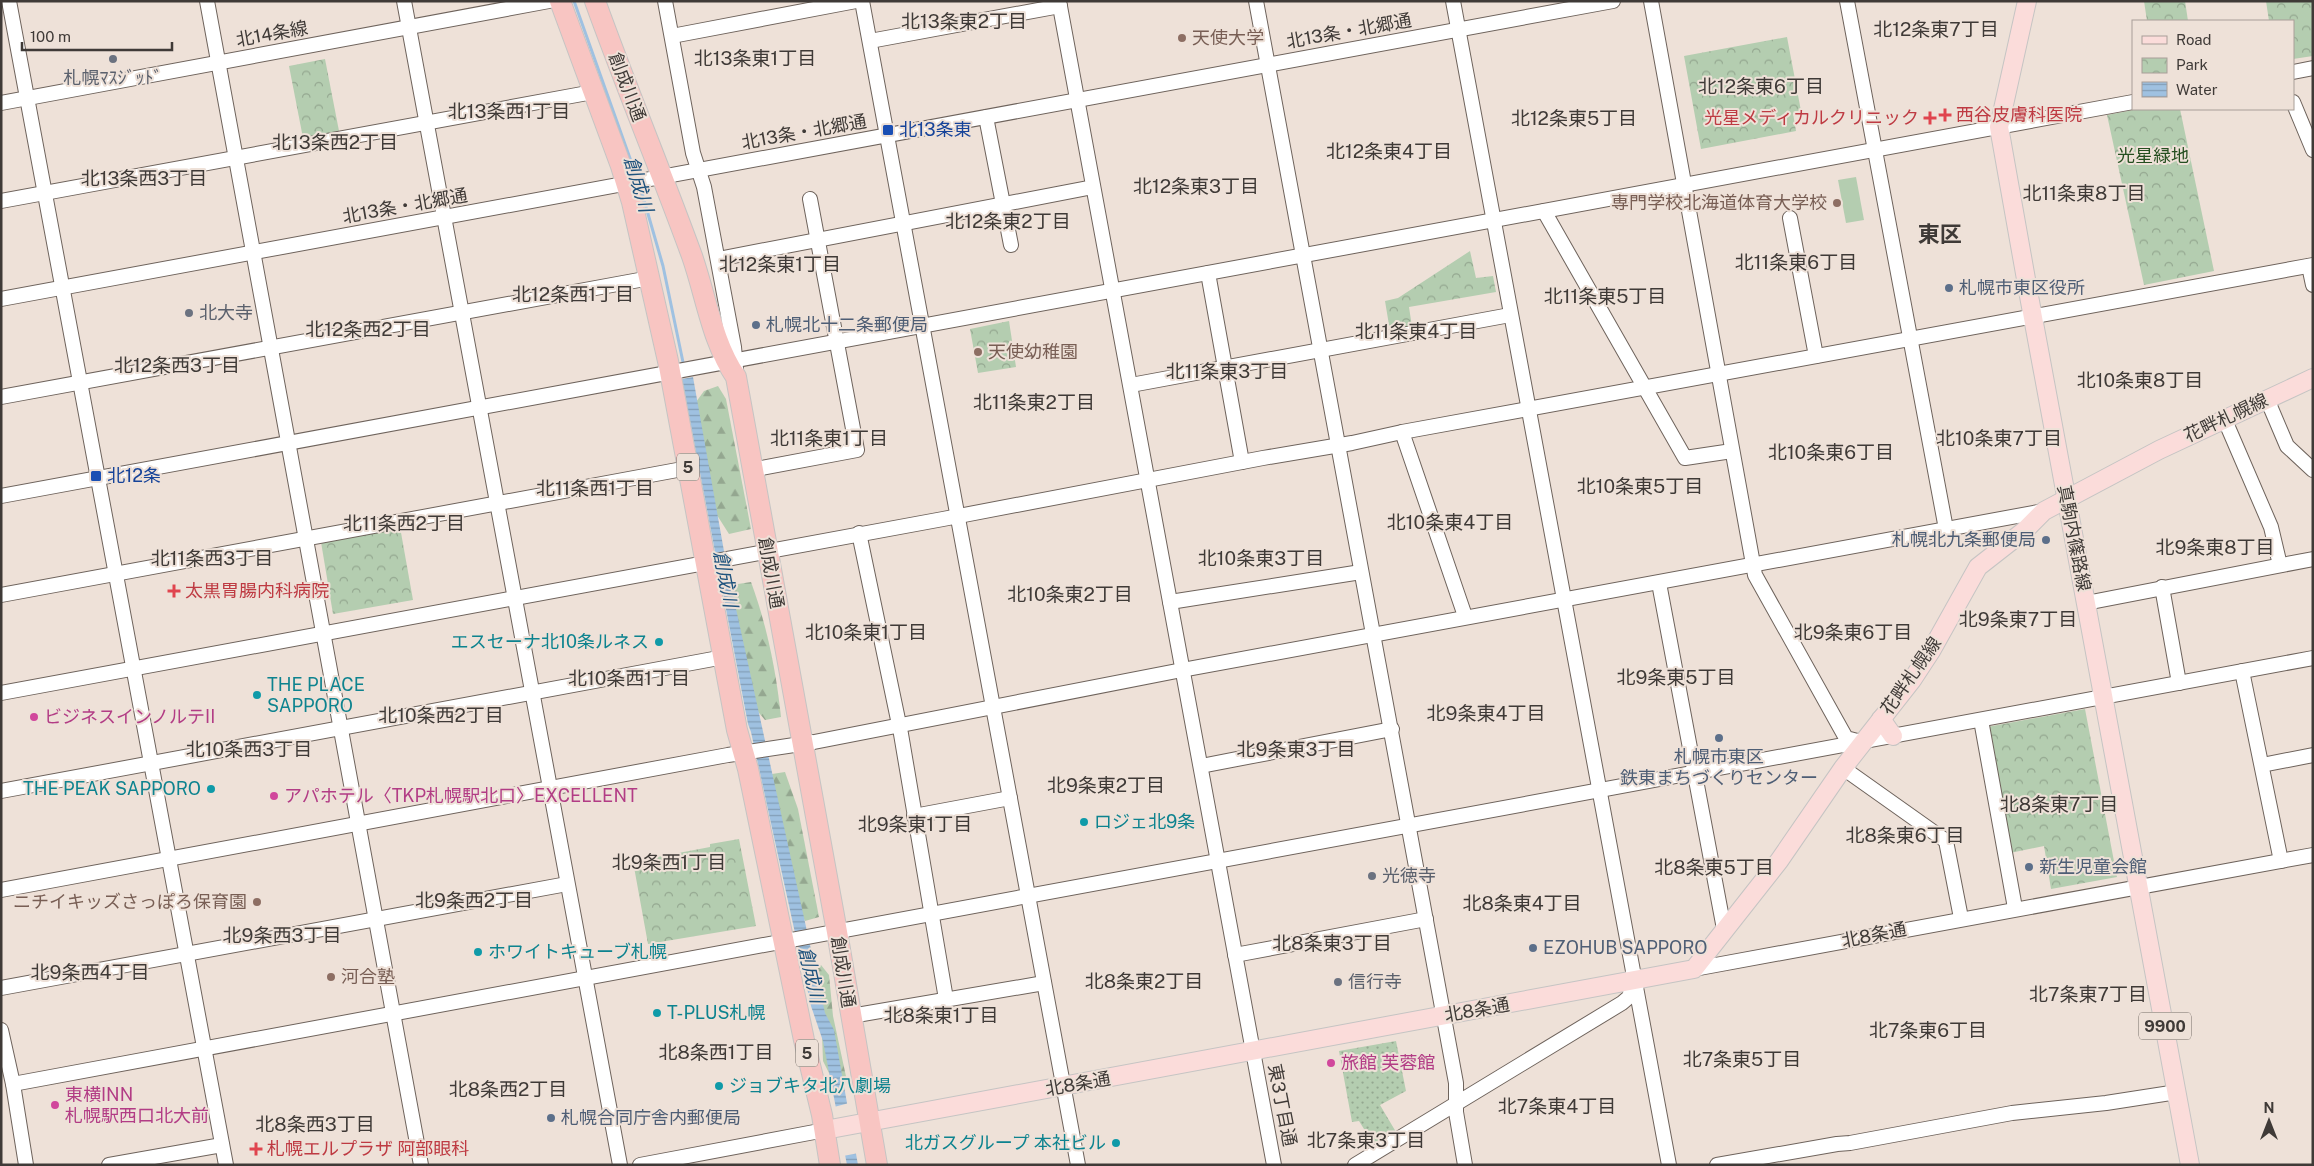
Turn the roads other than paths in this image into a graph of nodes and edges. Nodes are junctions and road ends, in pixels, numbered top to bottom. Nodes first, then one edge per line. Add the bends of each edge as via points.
1 (207, 1) edge
2 (404, 1) edge
3 (549, 1) edge
4 (560, 1) edge
5 (596, 1) edge
6 (665, 1) edge
7 (856, 1) edge
8 (862, 1) edge
9 (1256, 1) edge
10 (1453, 1) edge
11 (1613, 1) edge
12 (1650, 1) edge
13 (1847, 1) edge
14 (2027, 1) edge
15 (10, 3) edge
16 (1059, 4) edge
17 (409, 28) junction
18 (1459, 30) junction
19 (672, 36) junction
20 (870, 41) junction
21 (218, 63) junction
22 (1268, 65) junction
23 (2313, 68) edge
24 (2294, 72) edge
25 (593, 92) junction
26 (28, 98) junction
27 (1077, 101) junction
28 (2132, 102) edge
29 (1, 103) edge
30 (2294, 104) edge
31 (986, 117) junction
32 (426, 122) junction
33 (1999, 127) junction
34 (887, 136) junction
35 (1874, 150) junction
36 (2313, 150) edge
37 (235, 158) junction
38 (698, 171) junction
39 (643, 181) junction
40 (1684, 185) junction
41 (1093, 187) junction
42 (45, 193) junction
43 (810, 199) dead end
44 (1, 201) edge
45 (1003, 204) junction
46 (1544, 211) junction
47 (444, 218) junction
48 (1790, 218) dead end
49 (1494, 219) junction
50 (902, 223) junction
51 (818, 239) junction
52 (1011, 245) dead end
53 (253, 253) junction
54 (1303, 255) junction
55 (718, 259) junction
56 (2311, 266) edge
57 (1208, 273) junction
58 (650, 278) junction
59 (2313, 285) edge
60 (62, 288) junction
61 (1113, 290) junction
62 (1, 300) edge
63 (462, 313) junction
64 (1510, 315) junction
65 (2034, 315) junction
66 (922, 326) junction
67 (1910, 340) junction
68 (837, 342) junction
69 (271, 348) junction
70 (1320, 350) junction
71 (1816, 356) junction
72 (732, 366) junction
73 (1225, 367) junction
74 (680, 371) junction
75 (1719, 375) junction
76 (2312, 381) edge
77 (80, 383) junction
78 (1131, 386) junction
79 (1646, 389) junction
80 (1, 397) edge
81 (2267, 399) junction
82 (480, 408) junction
83 (1528, 409) junction
84 (2224, 418) junction
85 (1402, 432) junction
86 (289, 443) junction
87 (1338, 446) junction
88 (1732, 451) junction
89 (1242, 462) junction
90 (688, 468) junction
91 (752, 470) junction
92 (2313, 470) edge
93 (98, 478) junction
94 (1148, 480) junction
95 (1, 496) edge
96 (2066, 500) junction
97 (497, 503) junction
98 (2044, 511) junction
99 (957, 516) junction
100 (1946, 529) junction
101 (859, 533) junction
102 (306, 538) junction
103 (766, 551) junction
104 (2313, 559) edge
105 (716, 561) junction
106 (2280, 564) junction
107 (1753, 565) junction
108 (1362, 572) junction
109 (115, 573) junction
110 (1659, 583) junction
111 (2162, 587) junction
112 (1, 595) edge
113 (515, 598) junction
114 (1565, 599) junction
115 (1170, 602) junction
116 (2086, 603) junction
117 (1465, 616) junction
118 (324, 633) junction
119 (1374, 634) junction
120 (724, 657) junction
121 (2313, 658) edge
122 (133, 669) junction
123 (1182, 670) junction
124 (2242, 671) junction
125 (2179, 682) junction
126 (1, 693) edge
127 (532, 693) junction
128 (2104, 697) junction
129 (993, 707) junction
130 (1882, 719) junction
131 (1981, 720) junction
132 (898, 725) junction
133 (341, 728) junction
134 (1392, 730) junction
135 (1893, 736) junction
136 (1862, 742) junction
137 (802, 743) junction
138 (756, 751) junction
139 (2313, 755) edge
140 (150, 764) junction
141 (2262, 765) junction
142 (1200, 766) junction
143 (1842, 768) junction
144 (1694, 773) junction
145 (550, 788) junction
146 (1, 791) edge
147 (1600, 791) junction
148 (1010, 798) junction
149 (914, 816) junction
150 (359, 824) junction
151 (1409, 826) junction
152 (2313, 855) edge
153 (168, 859) junction
154 (2281, 861) junction
155 (1218, 862) junction
156 (568, 884) junction
157 (2139, 887) junction
158 (1, 890) edge
159 (1027, 897) junction
160 (2015, 908) junction
161 (931, 914) junction
162 (1426, 918) junction
163 (1960, 918) junction
164 (377, 919) junction
165 (1724, 929) junction
166 (837, 932) junction
167 (796, 940) junction
168 (186, 954) junction
169 (1235, 955) junction
170 (1694, 969) junction
171 (585, 979) junction
172 (1634, 981) junction
173 (1044, 983) junction
174 (1, 988) edge
175 (946, 999) junction
176 (394, 1014) junction
177 (851, 1016) junction
178 (1444, 1016) junction
179 (1, 1030) edge
180 (204, 1049) junction
181 (1252, 1052) junction
182 (13, 1084) junction
183 (1063, 1086) junction
184 (2178, 1092) junction
185 (1456, 1104) junction
186 (846, 1126) junction
187 (222, 1144) junction
188 (26, 1165) edge
189 (109, 1165) edge
190 (226, 1165) edge
191 (421, 1165) edge
192 (620, 1165) edge
193 (640, 1165) edge
194 (830, 1165) edge
195 (877, 1165) edge
196 (1078, 1165) edge
197 (1274, 1165) edge
198 (1355, 1165) edge
199 (1465, 1165) edge
200 (1669, 1165) edge
201 (1717, 1165) edge
202 (2190, 1165) edge

1 - 21 street
2 - 17 street
3 - 17 street, 北14条線
4 - 25 highway, 創成川通 / 5
5 - 39 highway, 創成川通 / 5 via 625,85
6 - 19 street
7 - 19 street
8 - 20 street
9 - 22 street
10 - 18 street
11 - 18 street, 北13条・北郷通
12 - 40 street
13 - 35 street
14 - 33 main road, 真駒内篠路線 / 9900
15 - 26 street
16 - 20 street
16 - 27 street, 東3丁目通
17 - 21 street, 北14条線
17 - 32 street
18 - 22 street, 北13条・北郷通
18 - 49 street
19 - 38 street
20 - 34 street
21 - 26 street, 北14条線
21 - 37 street
22 - 27 street, 北13条・北郷通
22 - 54 street
23 - 24 street
25 - 32 street
25 - 39 highway, 創成川通 / 5
26 - 29 street, 北14条線
26 - 42 street
27 - 31 street, 北13条・北郷通
27 - 41 street, 東3丁目通
28 - 33 street
30 - 36 street
31 - 34 street, 北13条・北郷通
31 - 45 street
32 - 37 street
32 - 47 street
33 - 35 street
33 - 65 main road, 真駒内篠路線 / 9900
34 - 38 street, 北13条・北郷通
34 - 50 street
35 - 40 street
35 - 67 street
37 - 42 street
37 - 53 street
38 - 39 street, 北13条・北郷通
38 - 55 street
39 - 47 street, 北13条・北郷通
39 - 58 highway, 創成川通 / 5
39 - 72 highway, 創成川通 / 5 via 696,270
40 - 46 street
40 - 75 street
41 - 45 street
41 - 61 street, 東3丁目通
42 - 44 street
42 - 60 street
43 - 51 street
45 - 50 street
45 - 52 street
46 - 49 street
46 - 79 street
47 - 53 street, 北13条・北郷通
47 - 63 street
48 - 71 street
49 - 54 street
49 - 64 street
50 - 51 street
50 - 66 street
51 - 55 street
51 - 68 street
53 - 60 street, 北13条・北郷通
53 - 69 street
54 - 57 street
54 - 70 street
55 - 72 street
56 - 59 street
56 - 65 street
57 - 61 street
57 - 73 street
58 - 63 street
58 - 74 highway, 創成川通 / 5
60 - 62 street, 北13条・北郷通
60 - 77 street
61 - 66 street
61 - 78 street, 東3丁目通
63 - 69 street
63 - 82 street
64 - 70 street
64 - 83 street
65 - 67 street
65 - 96 main road, 真駒内篠路線 / 9900
66 - 68 street
66 - 99 street
67 - 71 street
67 - 100 street
68 - 72 street
68 - 91 street via 857,450
69 - 77 street
69 - 86 street
70 - 73 street
70 - 87 street
71 - 75 street
72 - 74 street
72 - 91 highway, 創成川通 / 5
73 - 78 street
73 - 89 street
74 - 82 street
74 - 90 highway, 創成川通 / 5
75 - 79 street
75 - 88 street
76 - 81 main road, 花畔札幌線
77 - 80 street
77 - 93 street
78 - 94 street, 東3丁目通
79 - 83 street
79 - 88 street via 1685,458
81 - 84 main road, 花畔札幌線
81 - 92 street via 2287,446
82 - 86 street
82 - 97 street
83 - 85 street
83 - 114 street
84 - 96 main road, 花畔札幌線
84 - 106 street via 2271,528
85 - 87 street
85 - 117 street
86 - 93 street
86 - 102 street
87 - 89 street
87 - 108 street
88 - 107 street
89 - 94 street
90 - 97 street
90 - 105 highway, 創成川通 / 5
91 - 103 highway, 創成川通 / 5
93 - 95 street
93 - 109 street
94 - 99 street
94 - 115 street, 東3丁目通
96 - 98 main road, 花畔札幌線
96 - 116 main road, 真駒内篠路線 / 9900
97 - 102 street
97 - 113 street
98 - 100 street
98 - 130 main road, 花畔札幌線 via 1978,567 1932,651
99 - 101 street
99 - 129 street
100 - 107 street
101 - 103 street
101 - 132 street
102 - 109 street
102 - 118 street
103 - 105 street
103 - 137 highway, 創成川通 / 5
104 - 106 street
105 - 113 street
105 - 120 highway, 創成川通 / 5
106 - 111 street
107 - 110 street
107 - 136 street via 1755,575 1846,738
108 - 115 street
108 - 119 street
109 - 112 street
109 - 122 street
110 - 114 street
110 - 144 street
111 - 116 street
111 - 125 street
113 - 118 street
113 - 127 street
114 - 117 street
114 - 147 street
115 - 123 street, 東3丁目通
116 - 128 main road, 真駒内篠路線 / 9900
117 - 119 street
118 - 122 street
118 - 133 street
119 - 123 street
119 - 134 street
120 - 127 street
120 - 138 highway, 創成川通 / 5
121 - 124 street
122 - 126 street
122 - 140 street
123 - 129 street
123 - 142 street, 東3丁目通
124 - 125 street
124 - 141 street
125 - 128 street
127 - 133 street
127 - 145 street
128 - 131 street
128 - 157 main road, 真駒内篠路線 / 9900
129 - 132 street
129 - 148 street
130 - 135 main road
130 - 136 main road, 花畔札幌線
131 - 135 street
131 - 160 street
132 - 137 street
132 - 149 street
133 - 140 street
133 - 150 street
134 - 142 street
134 - 151 street
135 - 136 street
136 - 143 main road, 花畔札幌線
136 - 144 street
137 - 138 street
137 - 166 highway, 創成川通 / 5
138 - 145 street
138 - 167 highway, 創成川通 / 5
139 - 141 street
140 - 146 street
140 - 153 street
141 - 154 street
142 - 155 street, 東3丁目通
143 - 163 street via 1946,842
143 - 165 main road, 花畔札幌線 via 1779,861
144 - 147 street
144 - 165 street
145 - 150 street
145 - 156 street
147 - 151 street
147 - 172 street
148 - 149 street
148 - 159 street
149 - 161 street
150 - 153 street
150 - 164 street
151 - 155 street
151 - 162 street
152 - 154 street, 北8条通
153 - 158 street
153 - 168 street
154 - 157 street, 北8条通
155 - 159 street
155 - 169 street, 東3丁目通
156 - 164 street
156 - 171 street
157 - 160 street, 北8条通
157 - 184 main road, 真駒内篠路線 / 9900
159 - 161 street
159 - 173 street
160 - 163 street, 北8条通
161 - 166 street
161 - 175 street
162 - 169 street
162 - 178 street
163 - 170 street, 北8条通
164 - 168 street
164 - 176 street
165 - 170 main road, 花畔札幌線
166 - 167 street
166 - 177 highway, 創成川通 / 5
167 - 171 street
167 - 186 highway, 創成川通 / 5
168 - 174 street
168 - 180 street
169 - 181 street, 東3丁目通
170 - 172 main road, 北8条通
171 - 176 street
171 - 192 street
172 - 178 main road, 北8条通
172 - 185 street via 1622,1003
172 - 200 street
173 - 175 street
173 - 183 street
175 - 177 street
176 - 180 street
176 - 191 street
177 - 186 highway, 創成川通 / 5
178 - 181 main road, 北8条通
178 - 185 street via 1456,1083
179 - 182 street
180 - 182 street
180 - 187 street
181 - 183 main road, 北8条通
181 - 197 street, 東3丁目通
182 - 188 street
183 - 186 main road, 北8条通
183 - 196 street
184 - 201 street via 2106,1104 2012,1113
184 - 202 main road, 真駒内篠路線 / 9900
185 - 198 street
185 - 199 street
186 - 193 street, 北8条通
186 - 194 highway, 創成川通 / 5
186 - 195 highway, 創成川通 / 5
187 - 189 street
187 - 190 street

